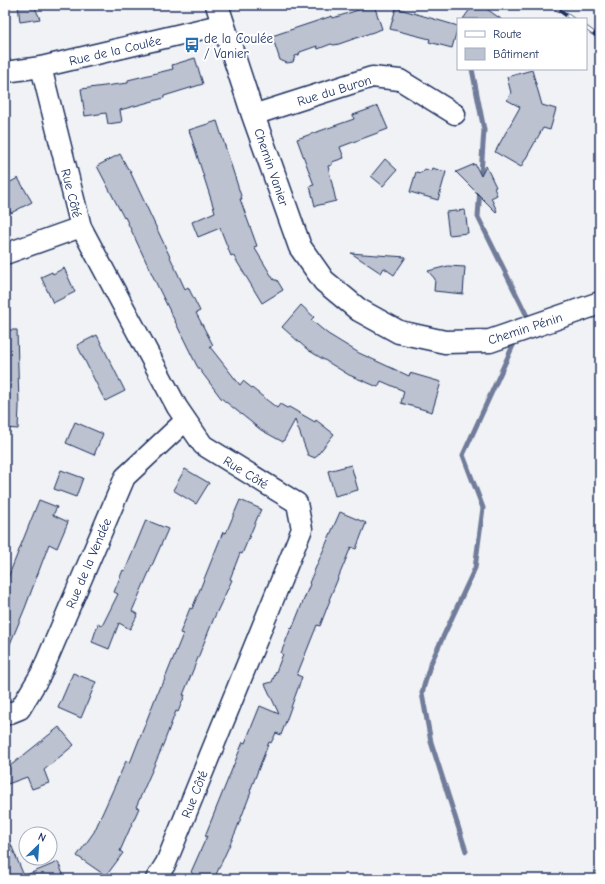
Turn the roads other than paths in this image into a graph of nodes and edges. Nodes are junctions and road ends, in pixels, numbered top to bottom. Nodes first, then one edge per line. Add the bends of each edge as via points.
1 (220, 15) edge
2 (41, 67) junction
3 (5, 72) edge
4 (455, 114) dead end
5 (253, 115) junction
6 (81, 226) junction
7 (5, 254) edge
8 (600, 303) edge
9 (359, 310) joint
10 (186, 420) junction
11 (5, 715) edge
12 (156, 879) edge

1 - 2 street, Rue de la Coulée
1 - 5 street, Chemin Vanier
2 - 3 street, Rue de la Coulée
2 - 6 street, Rue Côté
4 - 5 street, Rue du Buron via 400,80 372,77
5 - 9 street, Chemin Vanier via 300,247 324,281
6 - 7 street
6 - 10 street, Rue Côté via 176,407
8 - 9 street, Chemin Pénin via 490,341 445,342 399,332
10 - 11 street, Rue de la Vendée via 125,477 41,674 20,709
10 - 12 street, Rue Côté via 203,445 297,503 302,529 166,863

